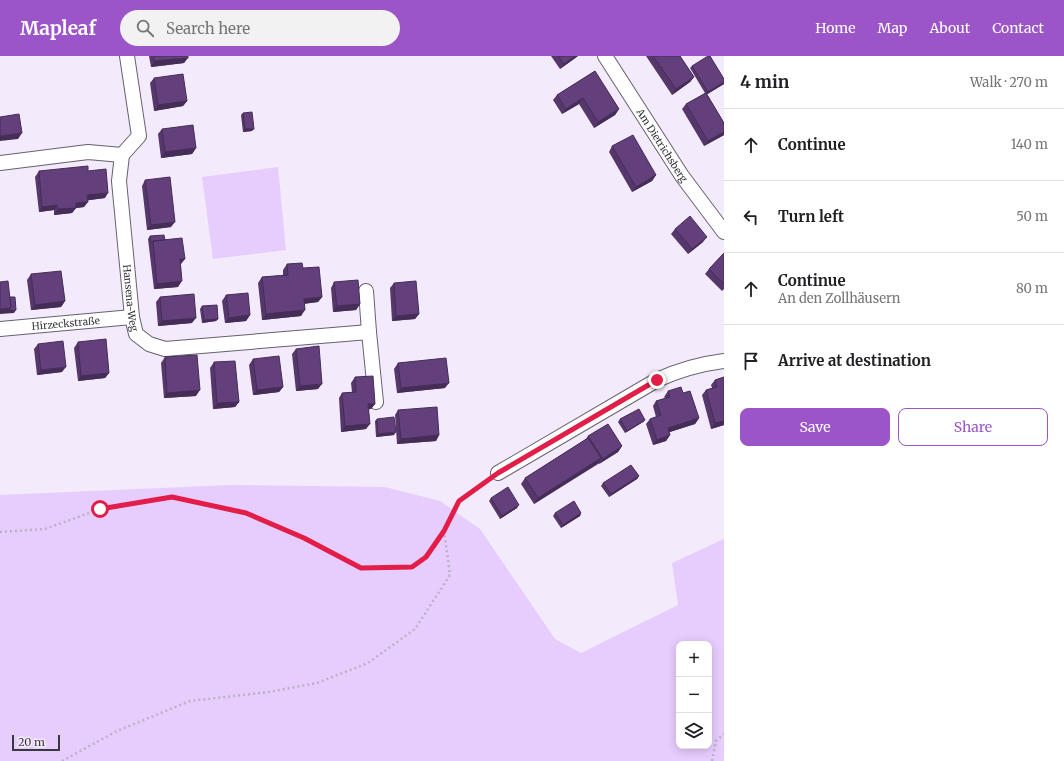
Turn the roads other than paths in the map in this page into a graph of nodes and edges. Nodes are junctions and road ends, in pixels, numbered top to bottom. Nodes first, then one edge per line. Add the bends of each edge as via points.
1 (127, 56) edge
2 (605, 56) edge
3 (122, 155) junction
4 (0, 163) edge
5 (724, 232) edge
6 (366, 291) dead end
7 (132, 317) junction
8 (0, 329) edge
9 (369, 332) junction
10 (724, 361) edge
11 (376, 402) edge
12 (498, 473) road end

1 - 3 street via 139,136
2 - 5 street, Am Dietrichsberg via 682,176
3 - 4 street via 88,152
3 - 7 street, Hansena-Weg via 119,181
6 - 9 street
7 - 8 street, Hirzeckstraße
7 - 9 street, Hansena-Weg via 136,334 150,344 165,349
9 - 11 street
10 - 12 street via 678,370 657,380

